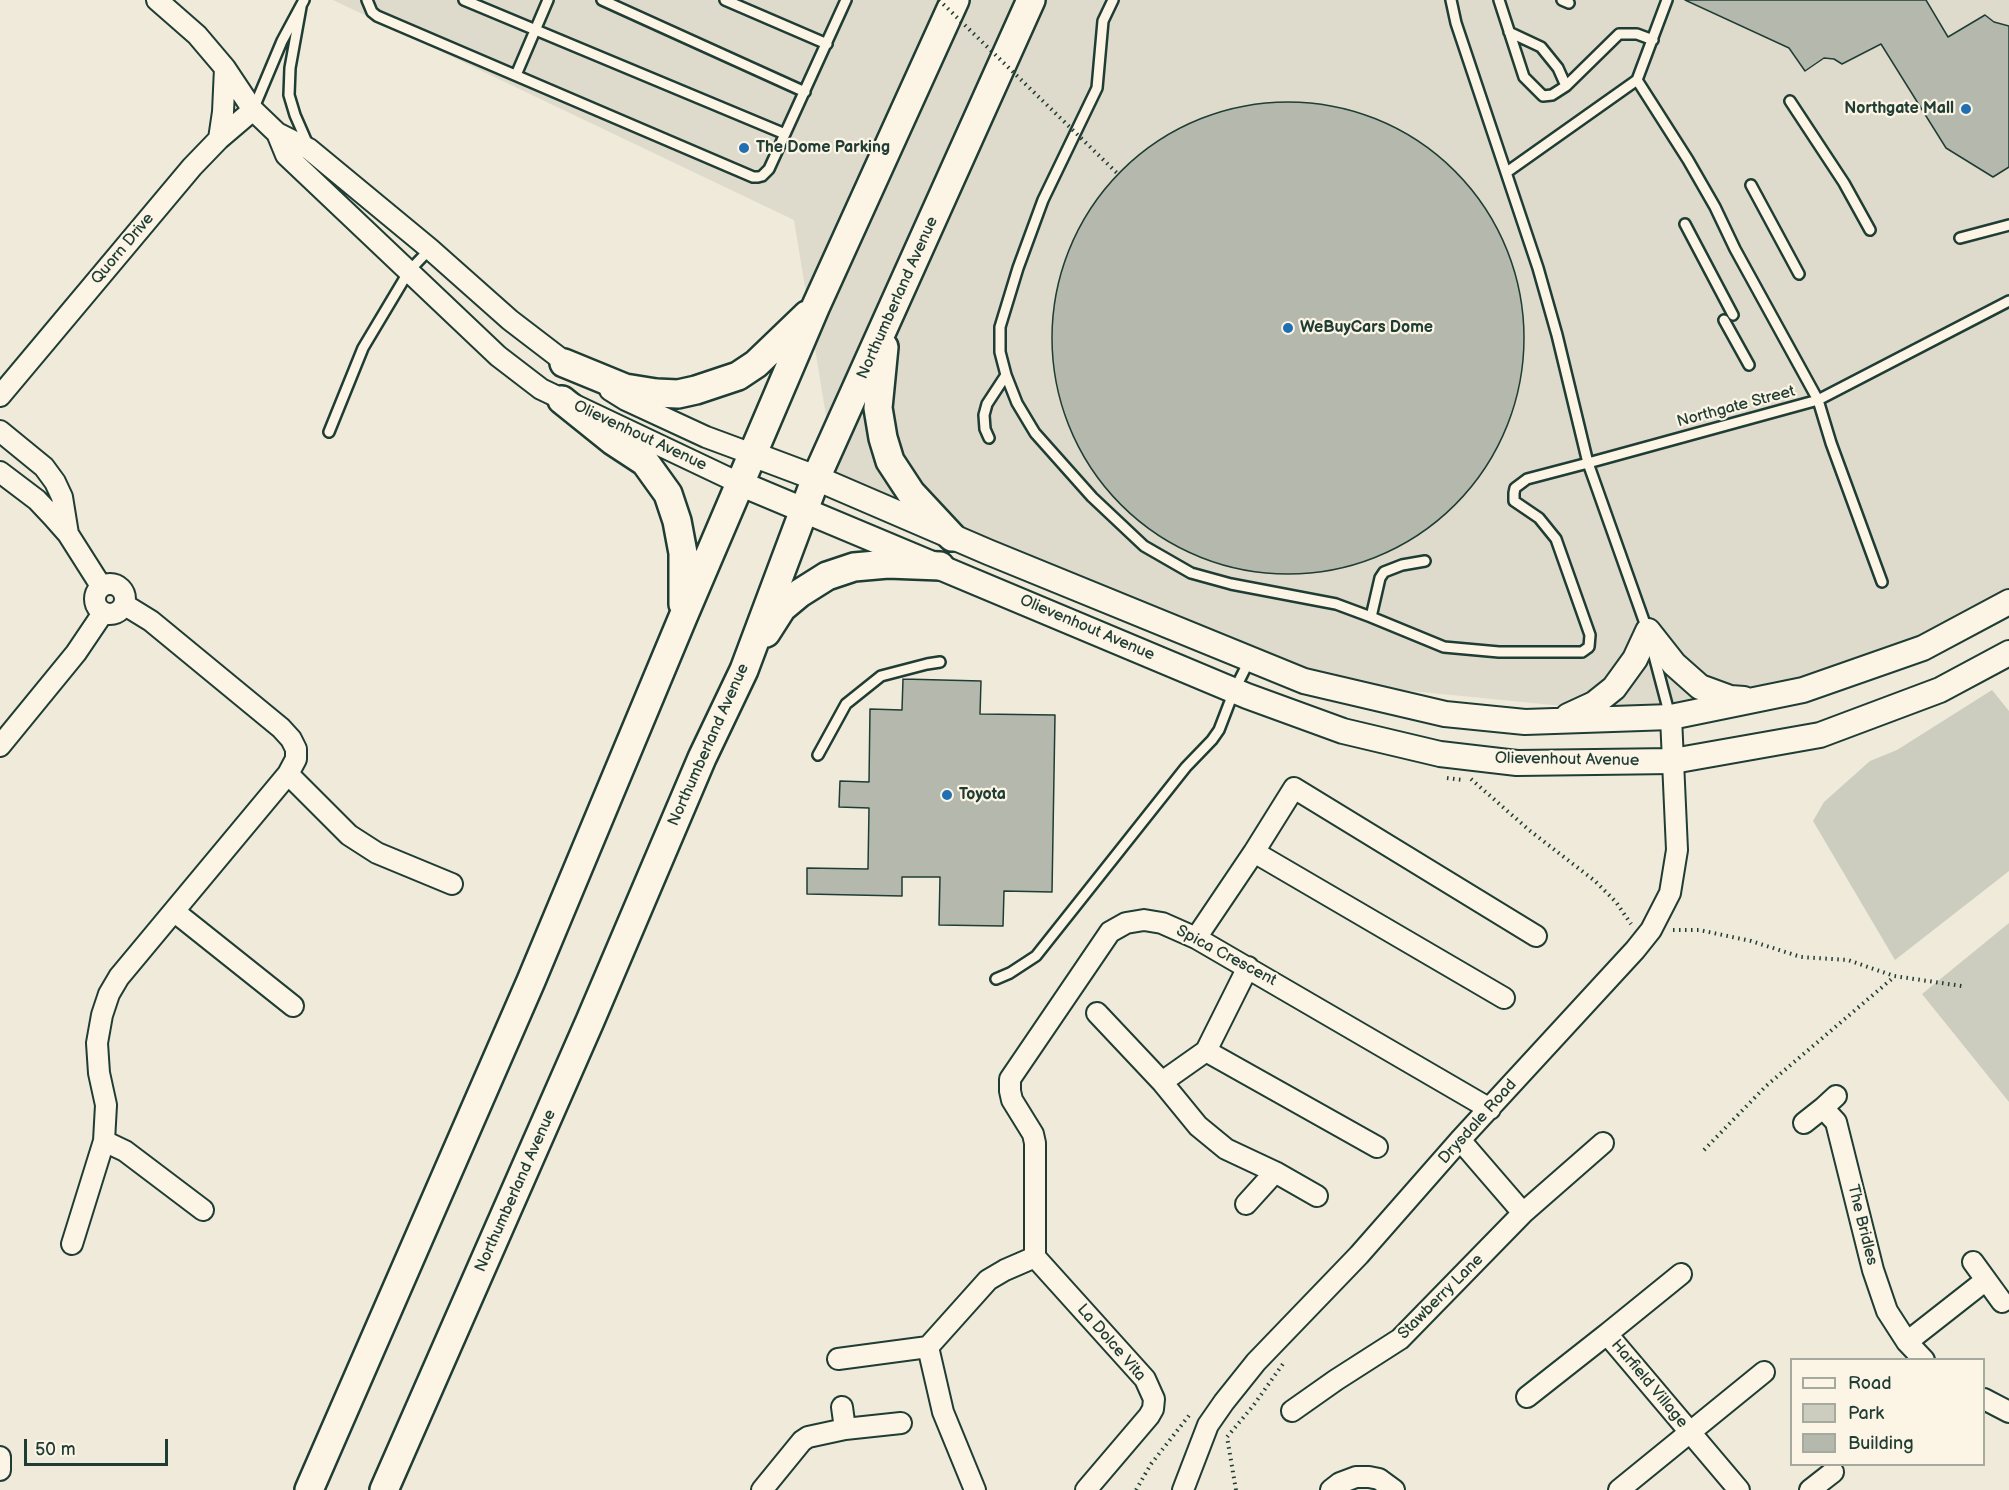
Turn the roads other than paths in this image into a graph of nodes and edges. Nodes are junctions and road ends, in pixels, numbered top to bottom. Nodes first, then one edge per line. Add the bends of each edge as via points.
1 (158, 0) edge
2 (367, 0) edge
3 (465, 0) edge
4 (548, 0) edge
5 (602, 0) edge
6 (725, 0) edge
7 (846, 0) edge
8 (955, 0) edge
9 (1031, 0) edge
10 (1113, 0) edge
11 (1451, 0) edge
12 (1499, 0) edge
13 (1667, 0) edge
14 (303, 3) edge
15 (535, 30) junction
16 (1509, 32) junction
17 (1653, 40) junction
18 (827, 44) junction
19 (225, 68) junction
20 (516, 75) junction
21 (1637, 80) junction
22 (1566, 86) junction
23 (805, 92) junction
24 (1790, 101) dead end
25 (254, 110) junction
26 (277, 134) junction
27 (785, 134) junction
28 (219, 139) junction
29 (309, 149) junction
30 (1507, 172) junction
31 (1751, 185) dead end
32 (1685, 224) dead end
33 (2009, 225) edge
34 (1870, 230) dead end
35 (1960, 237) dead end
36 (430, 249) junction
37 (409, 271) junction
38 (1799, 274) dead end
39 (2009, 301) edge
40 (815, 308) junction
41 (886, 325) junction
42 (564, 363) junction
43 (1749, 365) dead end
44 (1006, 375) junction
45 (0, 396) edge
46 (562, 400) junction
47 (1818, 400) junction
48 (0, 431) edge
49 (329, 432) dead end
50 (988, 438) dead end
51 (752, 454) junction
52 (1587, 463) junction
53 (0, 472) edge
54 (816, 478) junction
55 (739, 483) junction
56 (803, 509) junction
57 (68, 534) junction
58 (952, 537) junction
59 (1425, 561) dead end
60 (940, 566) junction
61 (1881, 582) dead end
62 (102, 586) junction
63 (2009, 602) edge
64 (124, 605) junction
65 (103, 613) junction
66 (1371, 616) junction
67 (682, 617) junction
68 (1648, 631) junction
69 (2009, 653) edge
70 (1250, 659) junction
71 (940, 662) dead end
72 (744, 670) junction
73 (1234, 691) junction
74 (1755, 700) junction
75 (1671, 717) junction
76 (1557, 721) junction
77 (0, 746) edge
78 (818, 755) dead end
79 (1673, 760) junction
80 (288, 774) junction
81 (1254, 852) junction
82 (452, 884) dead end
83 (175, 912) junction
84 (1536, 936) dead end
85 (1196, 938) junction
86 (1248, 967) junction
87 (996, 979) dead end
88 (1504, 998) dead end
89 (292, 1006) dead end
90 (1096, 1013) dead end
91 (1206, 1051) junction
92 (1162, 1083) junction
93 (1490, 1108) junction
94 (1804, 1123) dead end
95 (1460, 1140) junction
96 (105, 1141) junction
97 (1603, 1143) dead end
98 (1377, 1147) dead end
99 (1275, 1172) junction
100 (1317, 1196) dead end
101 (1246, 1204) dead end
102 (203, 1210) dead end
103 (1523, 1213) junction
104 (72, 1244) dead end
105 (1035, 1257) junction
106 (1973, 1262) dead end
107 (1681, 1274) dead end
108 (1986, 1280) junction
109 (2002, 1302) dead end
110 (1607, 1334) junction
111 (1907, 1342) junction
112 (928, 1347) junction
113 (1923, 1358) edge
114 (838, 1359) dead end
115 (1764, 1372) dead end
116 (1527, 1397) dead end
117 (1985, 1400) edge
118 (842, 1407) dead end
119 (1292, 1411) dead end
120 (2009, 1412) edge
121 (901, 1423) dead end
122 (845, 1429) junction
123 (1690, 1434) junction
124 (0, 1457) edge
125 (0, 1470) edge
126 (1833, 1472) dead end
127 (309, 1490) edge
128 (384, 1490) edge
129 (762, 1490) edge
130 (975, 1490) edge
131 (1086, 1490) edge
132 (1183, 1490) edge
133 (1330, 1490) edge
134 (1394, 1490) edge
135 (1619, 1490) edge
136 (1739, 1490) edge
137 (1810, 1490) edge

1 - 19 street, Olievenhout Avenue via 197,35
2 - 20 lane via 377,16
3 - 15 lane
4 - 15 lane
5 - 23 lane
6 - 18 lane
7 - 18 lane
8 - 40 main road
9 - 41 main road, Northumberland Avenue
10 - 44 lane via 1103,21 1097,88 1043,200 1000,327 1000,352
11 - 30 lane via 1455,23
12 - 16 lane
13 - 17 lane
14 - 25 lane via 274,58
14 - 29 lane via 289,94
15 - 20 lane
15 - 27 lane
16 - 22 lane via 1541,47
16 - 22 lane via 1524,78 1543,96
17 - 21 lane
17 - 22 lane via 1637,34 1619,34
18 - 23 lane
19 - 25 street, Olievenhout Avenue
19 - 28 street
20 - 27 lane via 753,177 766,173
21 - 30 lane
21 - 47 lane, Northgate Street via 1709,197
23 - 27 lane
24 - 34 lane
25 - 26 street, Olievenhout Avenue
25 - 28 street, Quorn Drive
26 - 29 street, Olievenhout Avenue
26 - 37 street, Olievenhout Avenue via 286,155
28 - 45 street, Quorn Drive
29 - 36 street, Olievenhout Avenue
30 - 52 lane via 1557,335
31 - 38 lane
32 - 43 lane
33 - 35 lane
36 - 37 lane
36 - 42 street, Olievenhout Avenue
37 - 46 street, Olievenhout Avenue via 498,356
37 - 49 lane via 363,348
39 - 47 lane
40 - 42 main road via 738,376 678,394 625,387
40 - 51 main road
41 - 54 main road, Northumberland Avenue
41 - 58 main road via 878,408 885,446 903,482
42 - 51 street, Olievenhout Avenue via 626,400
44 - 50 lane via 987,404 984,415
44 - 66 lane via 1035,433 1092,497 1144,546 1191,573 1336,604
46 - 55 street, Olievenhout Avenue
46 - 67 main road via 645,462 668,494 683,553
47 - 52 lane, Northgate Street
47 - 61 lane
48 - 57 street via 44,467 55,482 62,496
51 - 54 street, Olievenhout Avenue
51 - 55 main road
52 - 66 lane, Northgate Street via 1527,479 1514,493 1514,501 1539,518 1556,539 1590,635 1586,650 1499,652 1444,647
52 - 68 lane
53 - 57 street via 37,500
54 - 56 main road, Northumberland Avenue
54 - 58 street, Olievenhout Avenue
55 - 56 street, Olievenhout Avenue
55 - 67 main road
56 - 60 street, Olievenhout Avenue
56 - 72 main road, Northumberland Avenue
57 - 62 street
58 - 70 street, Olievenhout Avenue
59 - 66 lane via 1384,572
60 - 72 main road via 854,567 827,576 783,608
60 - 73 street, Olievenhout Avenue
62 - 64 street via 120,587
62 - 65 street via 94,600
63 - 74 street, Olievenhout Avenue via 1923,648 1803,690
64 - 65 street via 118,613
64 - 80 street via 151,621 281,728 296,748 296,759
65 - 77 street via 70,661
67 - 127 main road via 531,981
68 - 74 street via 1674,664 1700,687 1730,698
68 - 75 lane
68 - 76 street via 1614,688 1594,704
69 - 79 street, Olievenhout Avenue via 1940,690 1820,735
70 - 73 lane
70 - 76 street, Olievenhout Avenue via 1304,681 1445,714 1525,723
71 - 78 lane via 881,676 846,704
72 - 128 main road, Northumberland Avenue via 702,758
73 - 79 street, Olievenhout Avenue via 1343,731 1440,754 1517,763
73 - 87 lane via 1212,740 1186,767 1050,940 1036,956
74 - 75 street, Olievenhout Avenue
75 - 76 street, Olievenhout Avenue
75 - 79 street, Drysdale Road
79 - 93 street, Drysdale Road via 1677,850 1670,893 1643,930 1635,950
80 - 82 street via 350,835 376,853
80 - 83 street
81 - 84 street via 1294,788
81 - 85 street
81 - 88 street
83 - 89 street
83 - 96 street via 119,977 102,1015 97,1043
85 - 86 street, Spica Crescent
85 - 105 street, Spica Crescent via 1162,923 1144,920 1126,923 1110,932 1010,1080 1012,1100 1035,1143
86 - 91 street
86 - 93 street, Spica Crescent
90 - 92 street
91 - 92 street
91 - 98 street
92 - 99 street via 1211,1138
93 - 95 street, Drysdale Road
94 - 111 street, The Bridles via 1829,1102 1873,1270 1887,1311
95 - 103 street
95 - 132 street, Drysdale Road via 1224,1402 1208,1425
96 - 102 street via 125,1151
96 - 104 street
97 - 103 street, Stawberry Lane
99 - 100 street
99 - 101 street
103 - 119 street, Stawberry Lane via 1400,1339
105 - 112 street via 988,1280
105 - 131 street, La Dolce Vita via 1145,1379 1154,1399 1149,1416
106 - 108 street
107 - 110 street, Harfield Village
108 - 109 street
108 - 111 street
110 - 116 street, Harfield Village
110 - 123 street, Harfield Village
111 - 113 street, The Bridles
112 - 114 street
112 - 130 street via 943,1412
115 - 123 street, Harfield Village
117 - 120 street
118 - 122 street
121 - 122 street
122 - 129 street via 801,1441
123 - 135 street, Harfield Village
123 - 136 street, Harfield Village
124 - 125 street
126 - 137 street
133 - 134 street via 1356,1477 1369,1477

